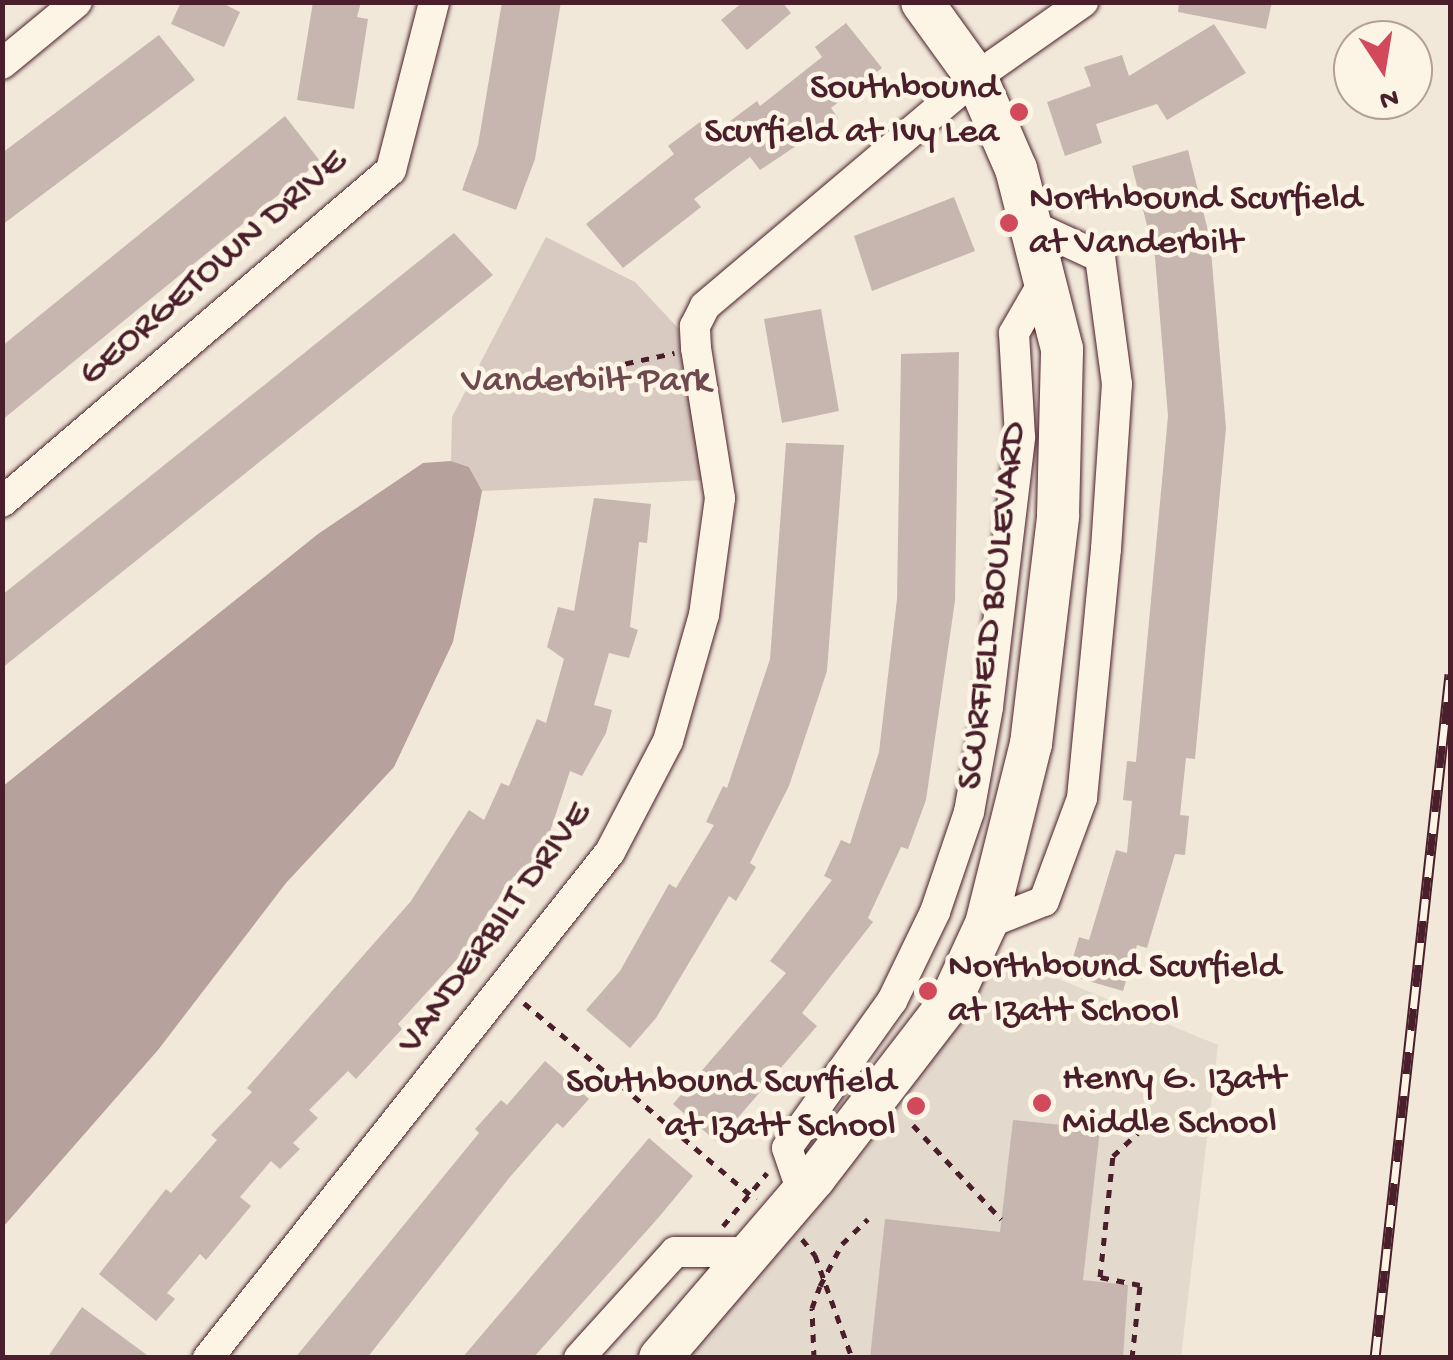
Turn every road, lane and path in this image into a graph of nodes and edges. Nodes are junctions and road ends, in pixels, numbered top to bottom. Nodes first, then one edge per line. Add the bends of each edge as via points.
1 (77, 2) edge
2 (434, 2) edge
3 (922, 2) edge
4 (1083, 2) edge
5 (2, 64) edge
6 (976, 77) junction
7 (1034, 226) junction
8 (1047, 276) junction
9 (696, 348) junction
10 (554, 394) dead end
11 (2, 502) edge
12 (986, 924) junction
13 (506, 988) junction
14 (913, 1124) dead end
15 (1138, 1133) dead end
16 (787, 1148) junction
17 (777, 1202) junction
18 (868, 1218) dead end
19 (1001, 1219) dead end
20 (702, 1252) junction
21 (750, 1252) junction
22 (824, 1278) junction
23 (208, 1358) edge
24 (579, 1358) edge
25 (660, 1358) edge
26 (814, 1358) edge
27 (852, 1358) edge
28 (1132, 1358) edge

1 - 5 street
2 - 11 street, GEORGETOWN DRIVE via 391,170
3 - 6 street, SCURFIELD BOULEVARD
4 - 6 street, VANDERBILT DRIVE
6 - 7 street, SCURFIELD BOULEVARD
6 - 9 street, VANDERBILT DRIVE via 705,306 695,326
7 - 8 street, SCURFIELD BOULEVARD
7 - 12 street via 1100,257 1117,384 1106,549 1082,798 1044,901
8 - 12 street, SCURFIELD BOULEVARD via 1062,349 1058,516 1031,744
8 - 16 street, SCURFIELD BOULEVARD via 1014,333 1020,438 969,812 936,912 892,1001
9 - 10 path via 563,376
9 - 13 street, VANDERBILT DRIVE via 720,498 704,615 668,742 610,852
12 - 17 street, SCURFIELD BOULEVARD via 932,1030
13 - 17 path
13 - 23 street, VANDERBILT DRIVE
14 - 19 path
15 - 28 path via 1113,1156 1100,1277 1140,1285
16 - 17 street
16 - 17 path
17 - 20 path
17 - 21 street, SCURFIELD BOULEVARD
17 - 22 path via 812,1247
18 - 22 path via 842,1244
20 - 21 street
20 - 24 street via 675,1252
21 - 25 street, SCURFIELD BOULEVARD
22 - 26 path via 812,1308
22 - 27 path

